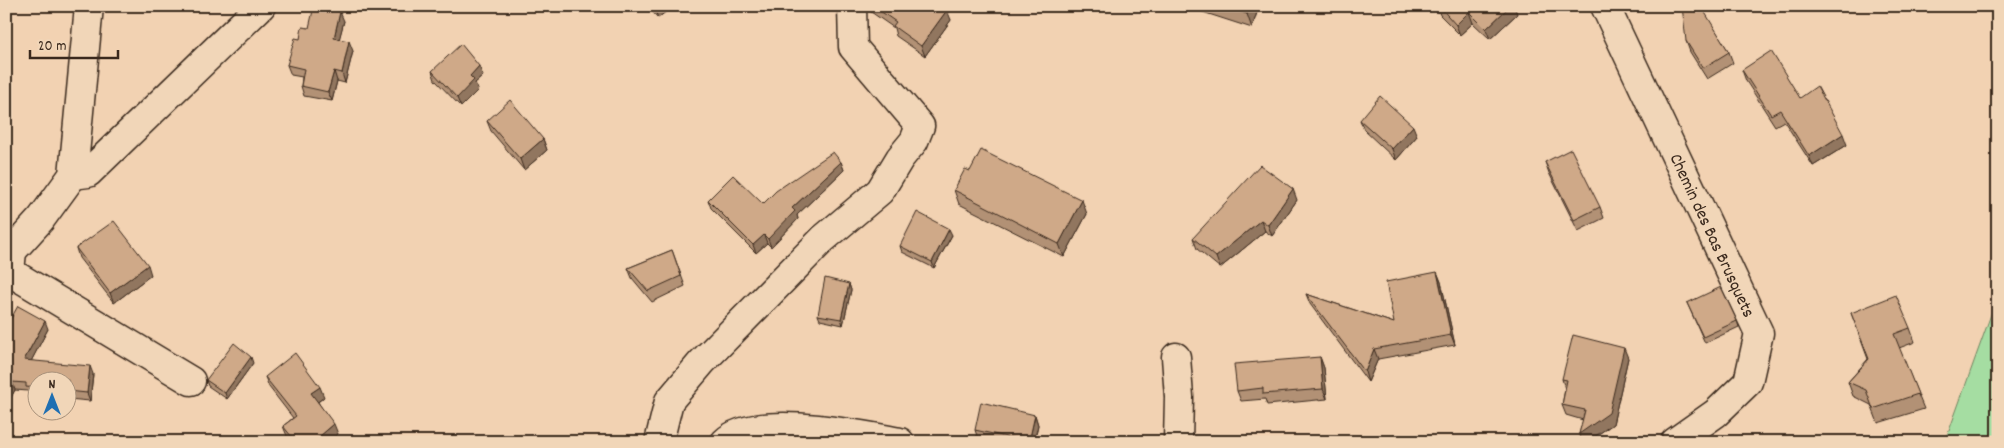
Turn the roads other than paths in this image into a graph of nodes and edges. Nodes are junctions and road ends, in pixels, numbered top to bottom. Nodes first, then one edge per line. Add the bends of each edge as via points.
1 (89, 6) edge
2 (261, 6) edge
3 (852, 6) edge
4 (1605, 6) edge
5 (73, 176) junction
6 (9, 250) edge
7 (1176, 357) dead end
8 (191, 381) dead end
9 (659, 442) edge
10 (725, 442) edge
11 (900, 442) edge
12 (1178, 442) edge
13 (1676, 442) edge

1 - 5 street
2 - 5 street via 88,173
3 - 9 street via 853,47 920,126 914,141 880,190 823,239 702,362 669,401
4 - 13 street, Chemin des Bas Brusquets via 1759,332 1748,382 1716,412
5 - 6 street via 41,219
6 - 8 street via 10,272
7 - 12 street
10 - 11 street via 755,429 805,426

